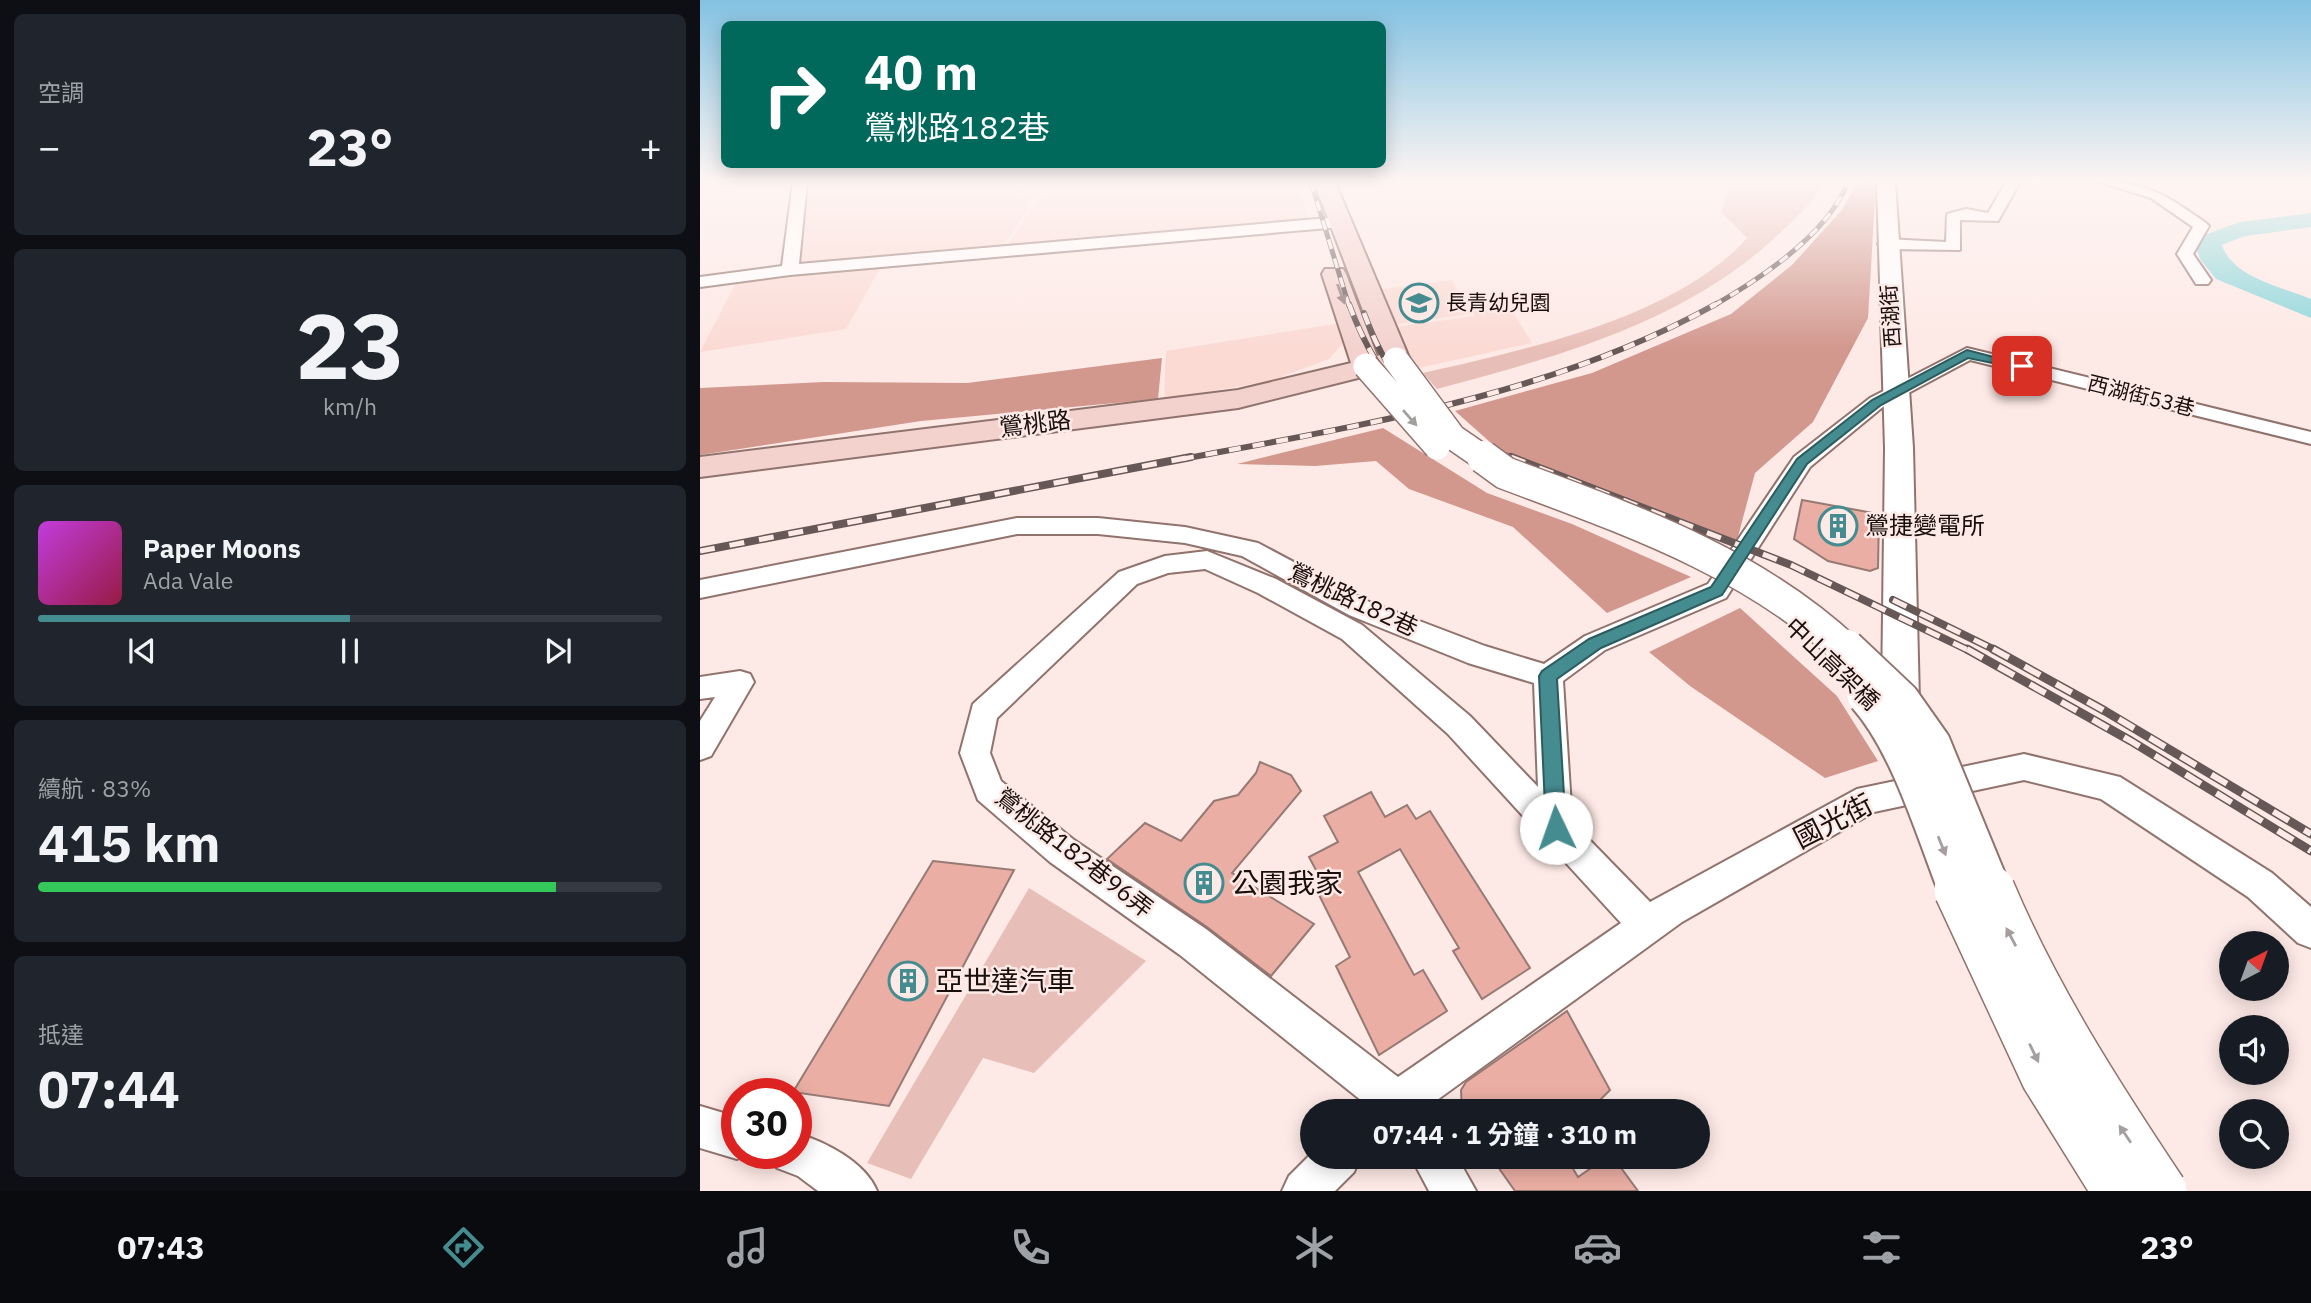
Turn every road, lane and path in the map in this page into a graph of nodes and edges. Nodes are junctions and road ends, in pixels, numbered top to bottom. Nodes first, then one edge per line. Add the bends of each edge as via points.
1 (794, 238) edge
2 (1162, 238) edge
3 (1334, 238) edge
4 (1886, 238) edge
5 (1953, 238) edge
6 (2195, 238) edge
7 (1886, 244) junction
8 (790, 270) junction
9 (2202, 280) dead end
10 (700, 282) edge
11 (1381, 363) junction
12 (1897, 400) junction
13 (2311, 438) edge
14 (700, 467) edge
15 (700, 589) edge
16 (1548, 676) junction
17 (700, 688) edge
18 (1893, 708) junction
19 (700, 747) edge
20 (1556, 828) junction
21 (1647, 926) junction
22 (2311, 930) edge
23 (1383, 1099) edge
24 (1407, 1099) edge
25 (700, 1127) edge
26 (721, 1133) edge
27 (812, 1160) edge
28 (1327, 1169) edge
29 (1440, 1169) edge
30 (855, 1191) edge
31 (1304, 1191) edge
32 (1454, 1191) edge
33 (2117, 1191) edge
34 (2162, 1191) edge

1 - 8 street
2 - 8 street
3 - 11 main road
4 - 7 street, 西湖街
5 - 7 street via 1954,247
6 - 9 street via 2185,254
7 - 12 street, 西湖街
8 - 10 street
11 - 14 main road, 鶯桃路 via 1238,399
11 - 18 street, 中山高架橋, bridge via 1435,446 1492,482 1663,549 1744,589 1806,633
12 - 13 street, 西湖街53巷 via 1967,354
12 - 16 street via 1857,416 1802,461 1717,591 1595,643
12 - 18 street, 中山高架橋 via 1902,583
15 - 16 street, 鶯桃路182巷 via 1017,526 1098,526 1185,534 1249,549 1358,608 1478,655
16 - 20 street
17 - 19 street via 740,682
18 -> 33 street, 中山高架橋, bridge via 1975,930 2046,1077
34 -> 18 street, 中山高架橋, bridge via 2085,1075 2007,930 1931,745
20 - 21 street, 鶯桃路182巷96弄
20 - 23 street, 鶯桃路182巷96弄 via 1459,725 1352,632 1207,560 1165,565 1128,578 983,713 975,753 989,790 1062,851 1193,942
21 - 22 street, 國光街 via 1868,799 2024,767 2109,786 2260,885
21 - 24 street, 國光街
25 - 26 street
27 - 30 street
28 - 31 street
29 - 32 street

